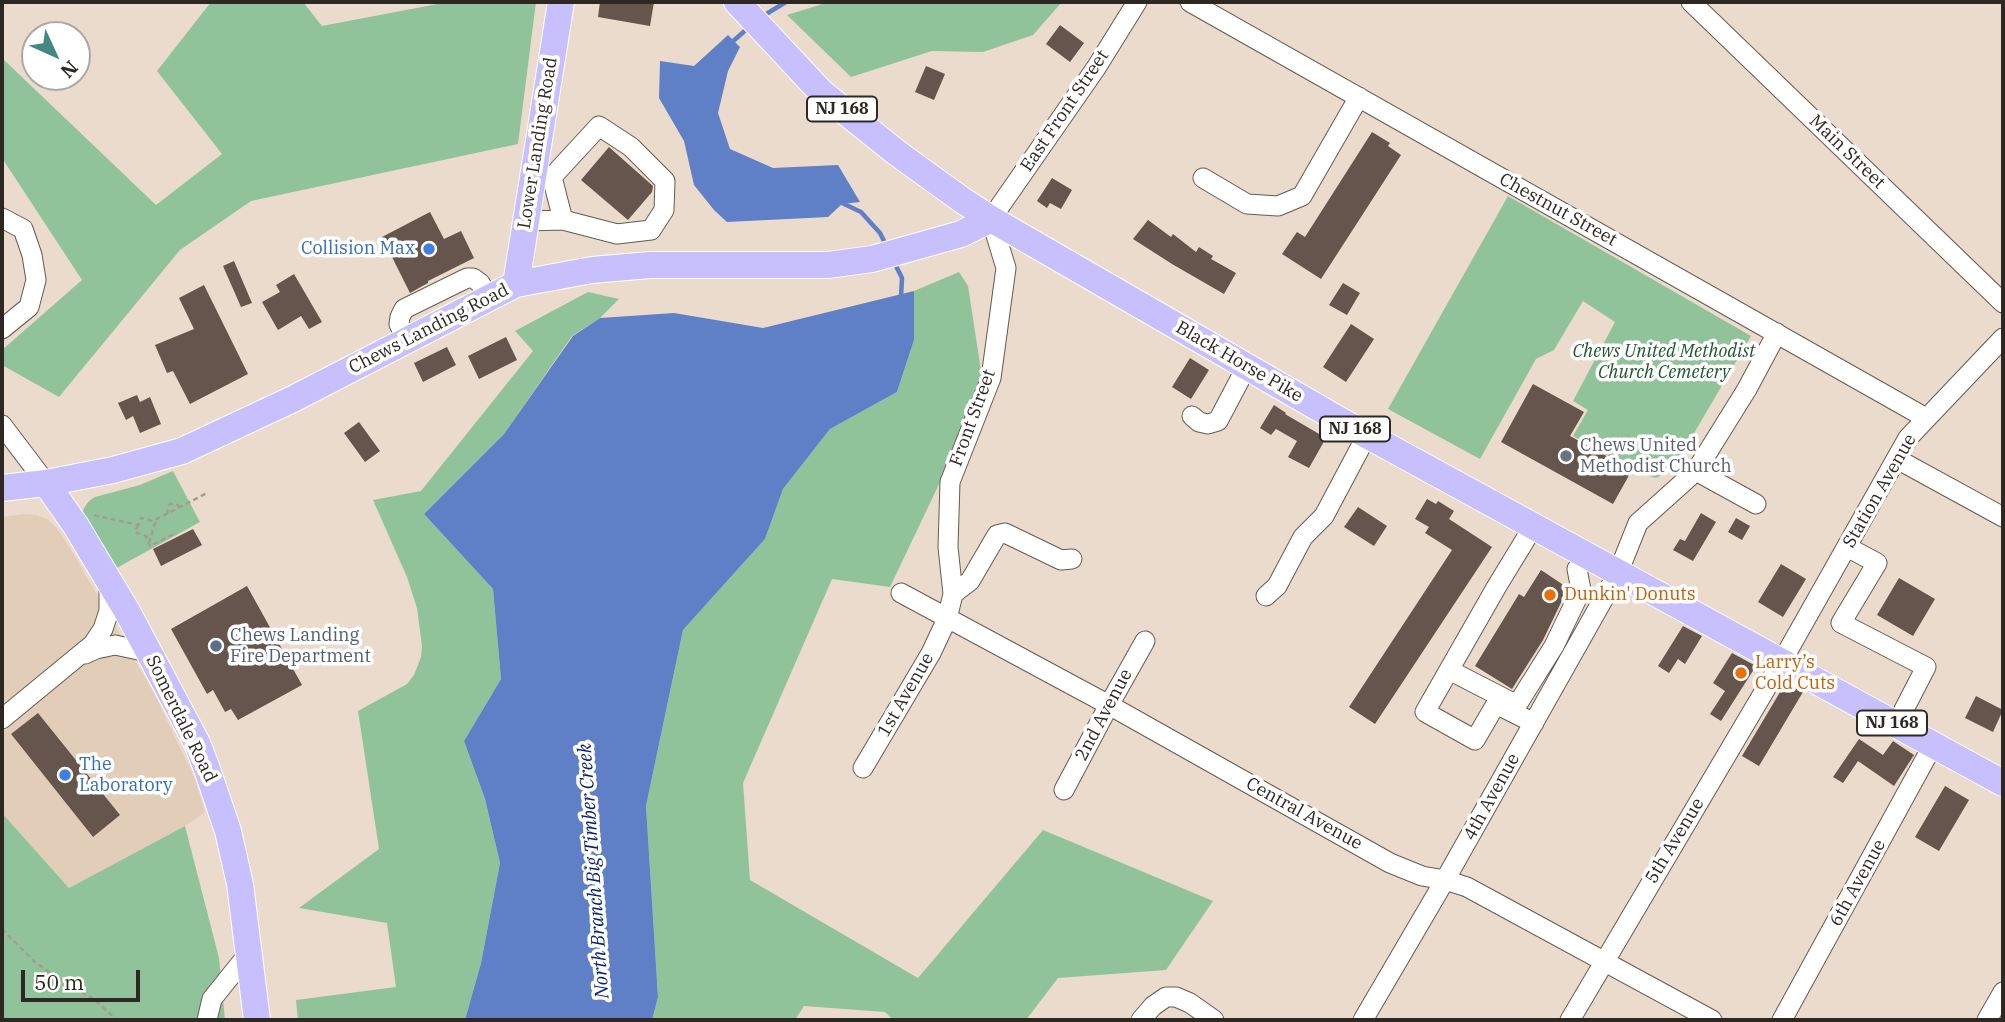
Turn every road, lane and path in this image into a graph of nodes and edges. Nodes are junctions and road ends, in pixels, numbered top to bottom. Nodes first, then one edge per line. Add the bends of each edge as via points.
1 (561, 2) edge
2 (738, 2) edge
3 (1137, 2) edge
4 (1190, 2) edge
5 (1692, 2) edge
6 (1359, 97) junction
7 (542, 177) junction
8 (1203, 177) dead end
9 (2, 218) edge
10 (991, 219) junction
11 (563, 220) junction
12 (526, 221) junction
13 (516, 284) junction
14 (2003, 303) edge
15 (2, 329) edge
16 (1777, 333) junction
17 (2003, 338) edge
18 (1247, 366) junction
19 (1192, 416) dead end
20 (1926, 418) junction
21 (2, 425) edge
22 (1367, 435) junction
23 (1897, 459) junction
24 (1696, 471) junction
25 (46, 483) junction
26 (2, 488) edge
27 (207, 493) dead end
28 (1756, 504) dead end
29 (181, 507) junction
30 (89, 514) dead end
31 (167, 514) junction
32 (2003, 517) edge
33 (156, 520) junction
34 (138, 524) junction
35 (1533, 527) junction
36 (174, 539) dead end
37 (149, 543) junction
38 (1847, 547) junction
39 (1586, 555) junction
40 (1072, 559) dead end
41 (1618, 573) junction
42 (109, 584) junction
43 (901, 593) dead end
44 (953, 594) junction
45 (1266, 596) dead end
46 (947, 619) junction
47 (1145, 641) dead end
48 (148, 652) junction
49 (81, 656) junction
50 (1781, 663) junction
51 (1449, 670) junction
52 (1505, 702) junction
53 (1109, 705) junction
54 (2, 719) edge
55 (1534, 723) junction
56 (1896, 725) junction
57 (1933, 745) junction
58 (863, 768) dead end
59 (2003, 783) edge
60 (1065, 790) dead end
61 (1445, 880) junction
62 (2, 929) edge
63 (249, 953) junction
64 (1604, 960) junction
65 (2003, 992) edge
66 (117, 1020) edge
67 (206, 1020) edge
68 (257, 1020) edge
69 (1141, 1020) edge
70 (1214, 1020) edge
71 (1363, 1020) edge
72 (1570, 1020) edge
73 (1713, 1020) edge
74 (1782, 1020) edge
75 (1987, 1020) edge

1 - 7 main road, Lower Landing Road
2 - 10 main road, Black Horse Pike / NJ 168 via 822,93
3 - 10 street, East Front Street
4 - 6 street, Chestnut Street
5 - 14 street, Main Street
6 - 8 street via 1302,196 1278,206 1247,204
6 - 16 street, Chestnut Street
7 - 11 street
7 - 11 street via 569,161 599,126 631,147 665,181 664,210 651,230 617,234
7 - 12 main road, Lower Landing Road
9 - 15 street via 23,229 36,280 29,307
10 - 13 main road, Chews Landing Road via 961,234 872,259 828,265 650,265
10 - 18 main road, Black Horse Pike / NJ 168
10 - 44 street, Front Street via 1006,268 990,378 950,482 948,547
11 - 12 street
12 - 13 main road, Lower Landing Road
13 - 25 main road, Chews Landing Road via 183,451
16 - 20 street, Chestnut Street
16 - 24 street, 4th Avenue
17 - 20 street, Station Avenue
18 - 19 street via 1218,421 1208,424
18 - 22 main road, Black Horse Pike / NJ 168
20 - 23 street, Station Avenue
21 - 25 street
22 - 35 main road, Black Horse Pike / NJ 168
22 - 45 street via 1324,516 1303,537 1277,586
23 - 32 street
23 - 38 street, Station Avenue
24 - 28 street
24 - 41 street, 4th Avenue via 1638,523
25 - 26 main road, Chews Landing Road
25 - 42 main road, Somerdale Road
27 - 29 path
29 - 31 path
29 - 31 path via 173,503
30 - 34 path
31 - 33 path
33 - 34 path via 141,518
33 - 37 path
34 - 37 path via 135,532 146,536
35 - 39 main road, Black Horse Pike / NJ 168
35 - 51 street
36 - 37 path via 172,535 150,547
38 - 50 street, Station Avenue
38 - 56 street via 1877,563 1841,623 1926,667
39 - 41 main road, Black Horse Pike / NJ 168
39 - 52 street via 1577,569 1581,590 1555,646
40 - 44 street via 1062,560 1005,533 997,535 971,581
41 - 50 main road, Black Horse Pike / NJ 168
41 - 55 street, 4th Avenue
42 - 48 main road, Somerdale Road
42 - 49 street via 109,611 103,629
43 - 46 street, Central Avenue
44 - 46 street, Front Street
46 - 53 street, Central Avenue
46 - 58 street, 1st Avenue
47 - 53 street, 2nd Avenue
48 - 49 street via 115,645
48 - 63 main road, Somerdale Road via 197,743 216,791 240,884
49 - 54 street
50 - 56 main road, Black Horse Pike / NJ 168
50 - 64 street, 5th Avenue
51 - 52 street
51 - 52 street via 1425,712 1475,740
52 - 55 street
53 - 60 street, 2nd Avenue
53 - 61 street, Central Avenue via 1390,863
55 - 61 street, 4th Avenue
56 - 57 main road, Black Horse Pike / NJ 168
57 - 59 main road, Black Horse Pike / NJ 168
57 - 74 street, 6th Avenue
61 - 64 street, Central Avenue via 1467,887
61 - 71 street, 4th Avenue
62 - 66 path via 35,962 94,999
63 - 67 street via 212,999
63 - 68 main road, Somerdale Road
64 - 72 street, 5th Avenue
64 - 73 street, Central Avenue
65 - 75 street
69 - 70 street via 1166,997 1190,1003

